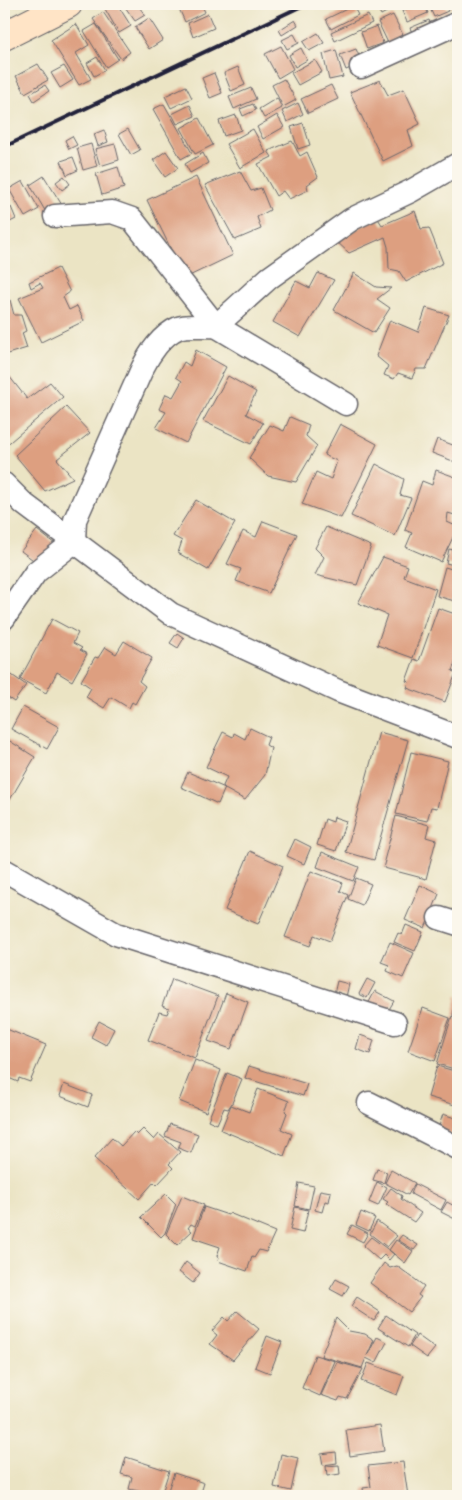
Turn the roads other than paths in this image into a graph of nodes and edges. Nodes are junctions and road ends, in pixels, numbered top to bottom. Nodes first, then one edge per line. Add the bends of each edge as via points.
1 (68, 4) edge
2 (458, 22) edge
3 (4, 36) edge
4 (361, 67) dead end
5 (458, 164) edge
6 (55, 216) dead end
7 (216, 326) junction
8 (346, 404) dead end
9 (4, 484) edge
10 (74, 542) junction
11 (4, 618) edge
12 (458, 737) edge
13 (4, 870) edge
14 (396, 1023) dead end
15 (368, 1103) dead end
16 (458, 1148) edge

1 - 3 main road
2 - 4 street
5 - 7 street via 412,191 352,219 269,278
6 - 7 street via 112,212 132,219
7 - 8 street
7 - 10 street via 179,327 149,356 75,520
9 - 10 street via 24,504
10 - 11 street via 36,572
10 - 12 street via 171,614 338,691
13 - 14 street via 116,934
15 - 16 street

